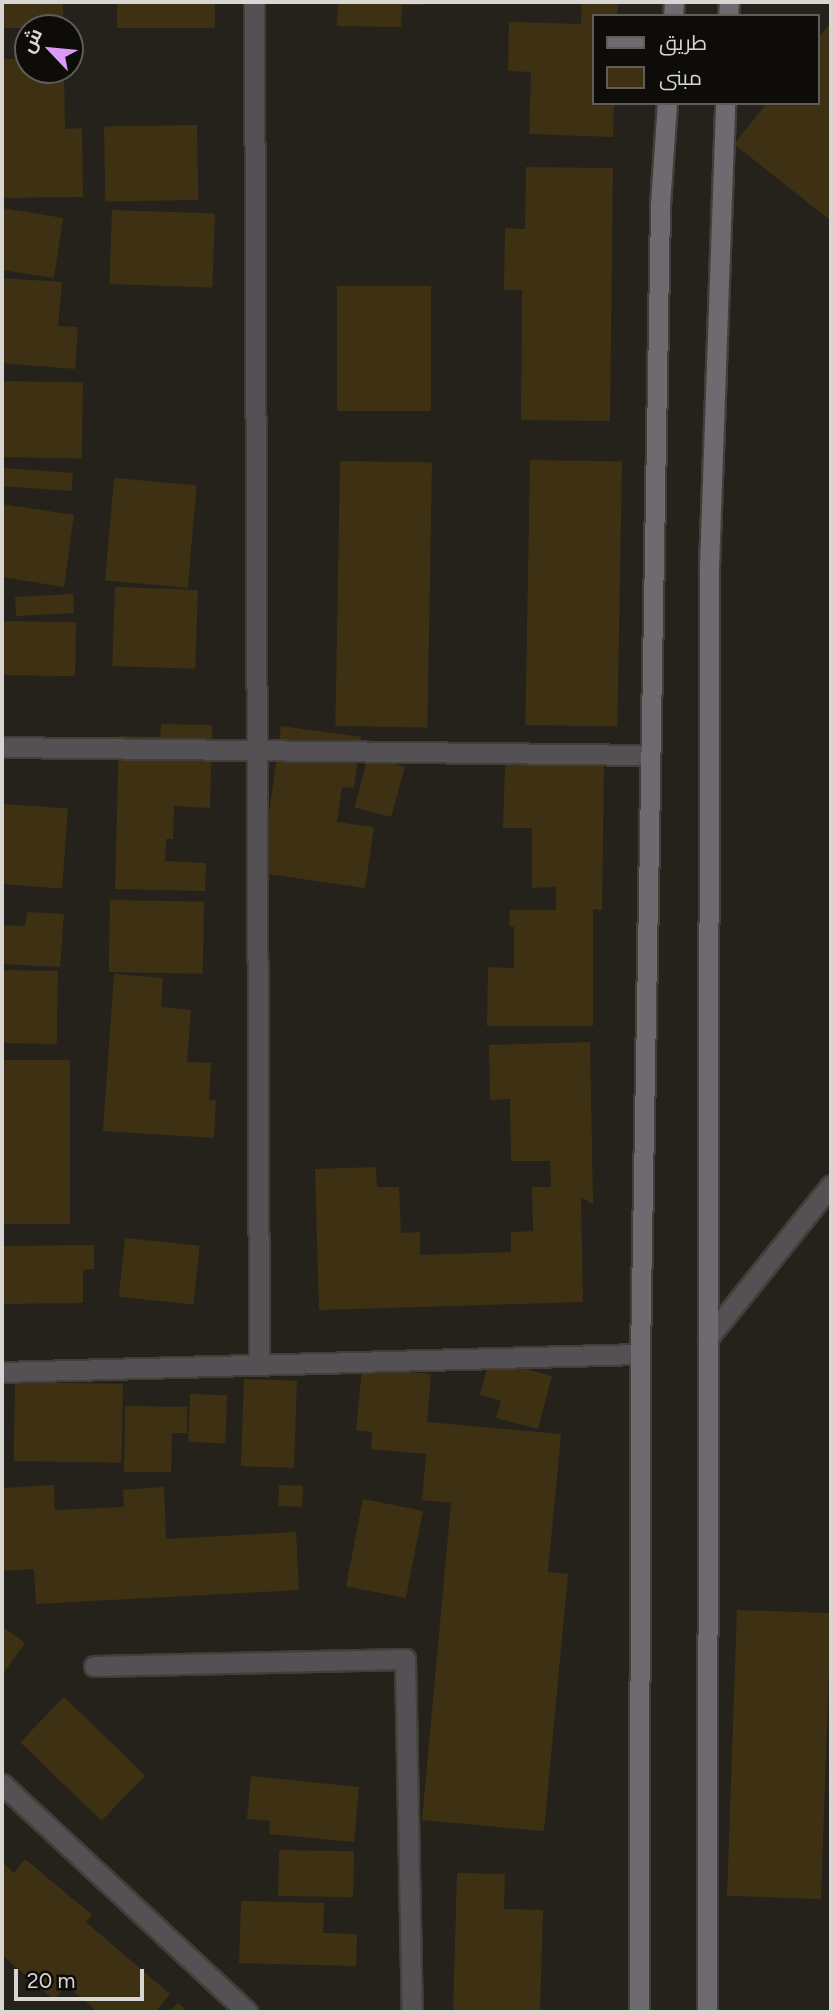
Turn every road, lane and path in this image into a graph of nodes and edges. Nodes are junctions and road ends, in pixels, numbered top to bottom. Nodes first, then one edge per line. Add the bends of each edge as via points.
1 (254, 2) edge
2 (667, 105) edge
3 (725, 105) edge
4 (2, 747) edge
5 (258, 751) junction
6 (650, 755) junction
7 (831, 1185) edge
8 (708, 1338) junction
9 (639, 1354) junction
10 (259, 1365) junction
11 (2, 1372) edge
12 (94, 1666) dead end
13 (2, 1784) edge
14 (247, 2012) edge
15 (412, 2012) edge
16 (639, 2012) edge
17 (707, 2012) edge

1 - 5 street
2 - 6 main road via 660,205
3 - 8 main road via 709,567
4 - 5 street
5 - 6 street
5 - 10 street
6 - 9 main road
7 - 8 street
8 - 17 main road
9 - 10 street
9 - 16 main road
10 - 11 street
12 - 15 street via 405,1659
13 - 14 street

